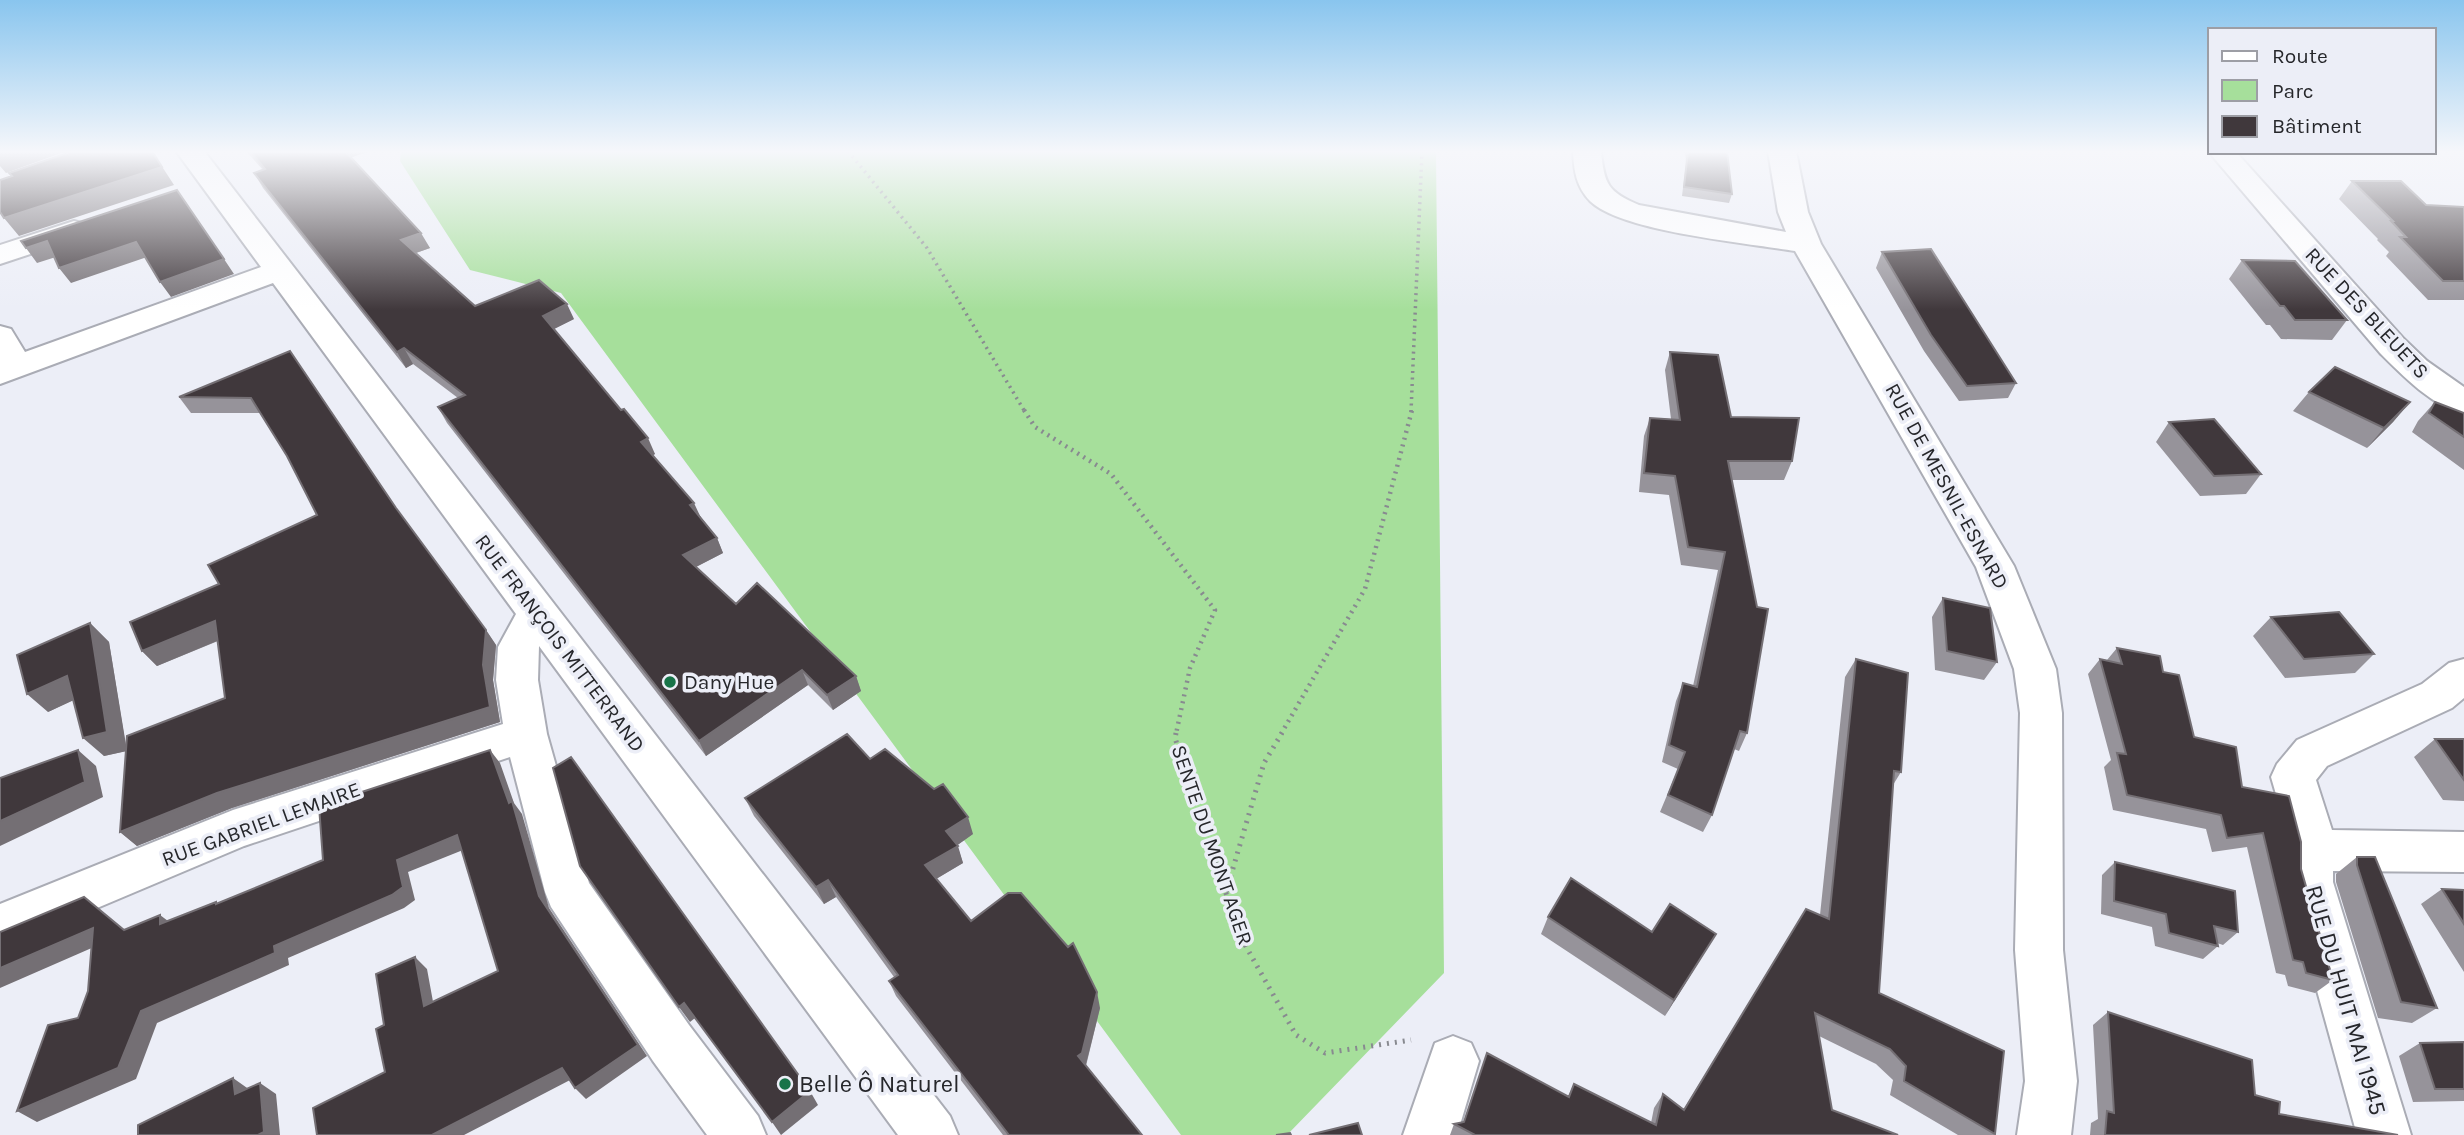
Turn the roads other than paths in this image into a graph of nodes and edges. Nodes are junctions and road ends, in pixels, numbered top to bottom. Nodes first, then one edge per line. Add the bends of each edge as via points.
1 (218, 204) edge
2 (1616, 204) edge
3 (1792, 204) edge
4 (2267, 204) edge
5 (101, 221) edge
6 (1806, 244) junction
7 (0, 255) edge
8 (281, 270) junction
9 (0, 336) edge
10 (8, 370) edge
11 (2464, 403) edge
12 (537, 612) junction
13 (2464, 675) edge
14 (526, 734) junction
15 (2310, 850) junction
16 (2464, 852) edge
17 (0, 927) edge
18 (1453, 1061) road end
19 (739, 1135) edge
20 (931, 1135) edge
21 (1430, 1135) edge
22 (2044, 1135) edge
23 (2384, 1135) edge

1 - 8 street, RUE FRANÇOIS MITTERRAND
2 - 6 street via 1645,216
3 - 6 street, RUE DE MESNIL-ESNARD
4 - 11 street, RUE DES BLEUETS via 2392,346 2415,369
5 - 7 street
6 - 22 street, RUE DE MESNIL-ESNARD via 1995,566 2035,669 2041,713 2040,987 2051,1080
8 - 10 street
8 - 12 street, RUE FRANÇOIS MITTERRAND
9 - 10 street
12 - 14 street via 519,647 517,680
12 - 20 street, RUE FRANÇOIS MITTERRAND
13 - 15 street, RUE DU HUIT MAI 1945 via 2437,696 2312,753 2293,777 2311,832
14 - 17 street, RUE GABRIEL LEMAIRE via 233,830
14 - 19 street via 568,892
15 - 16 street
15 - 23 street, RUE DU HUIT MAI 1945 via 2311,882
18 - 21 street

